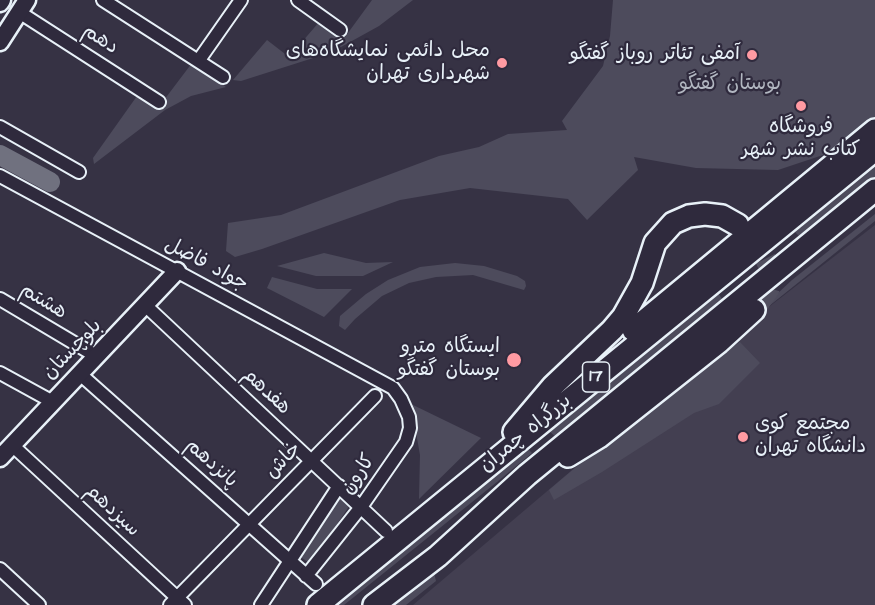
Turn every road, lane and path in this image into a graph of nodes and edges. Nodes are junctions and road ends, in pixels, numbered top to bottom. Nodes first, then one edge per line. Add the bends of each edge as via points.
1 (103, 0) edge
2 (241, 0) edge
3 (298, 0) edge
4 (23, 6) edge
5 (340, 30) dead end
6 (0, 42) edge
7 (200, 60) junction
8 (223, 77) dead end
9 (159, 102) dead end
10 (0, 127) edge
11 (875, 130) edge
12 (875, 150) edge
13 (80, 172) dead end
14 (0, 176) edge
15 (875, 190) edge
16 (738, 225) tunnel mouth
17 (177, 272) junction
18 (0, 299) edge
19 (145, 305) junction
20 (754, 310) tunnel mouth
21 (96, 356) junction
22 (0, 374) edge
23 (80, 374) junction
24 (393, 388) joint
25 (375, 396) dead end
26 (53, 402) junction
27 (506, 440) junction
28 (12, 445) junction
29 (0, 458) edge
30 (311, 461) junction
31 (527, 475) junction
32 (468, 481) junction
33 (339, 486) junction
34 (361, 507) junction
35 (249, 525) junction
36 (386, 531) dead end
37 (290, 561) junction
38 (0, 569) edge
39 (313, 588) edge
40 (178, 603) edge
41 (39, 605) edge
42 (261, 605) edge
43 (374, 605) edge

1 - 7 street
2 - 7 street
3 - 5 street
4 - 6 street
4 - 9 street, دهم
7 - 8 street
10 - 13 street
11 - 27 highway via 654,311
12 - 32 highway, بزرگراه چمران / 17
14 - 17 street, جواد فاضل
15 - 31 highway, بزرگراه چمران / 17
16 - 27 highway via 722,216 705,214 673,223 655,243 642,283 623,317
17 - 19 street, بلوچستان
17 - 24 street, جواد فاضل
18 - 21 street, هشتم
19 - 21 street, بلوچستان
19 - 30 street, هفدهم
20 - 31 highway via 599,437
21 - 23 street, بلوچستان
22 - 26 street
23 - 26 street, بلوچستان
23 - 35 street, پانزدهم
24 - 34 street, کارون via 409,417 410,428 406,442
25 - 30 street, خاش
26 - 28 street, بلوچستان
27 - 32 highway
28 - 29 street, بلوچستان
28 - 40 street, سیزدهم
30 - 33 street, هفدهم
30 - 35 street, خاش
31 - 43 highway, بزرگراه چمران / 17 via 438,556
32 - 39 highway, بزرگراه چمران / 17
33 - 34 street, هفدهم
33 - 37 street, کارون
34 - 36 street, هفدهم
34 - 39 street, کارون
35 - 37 street, پانزدهم
35 - 40 street, خاش
37 - 39 street, پانزدهم
37 - 42 street, کارون
38 - 41 street

